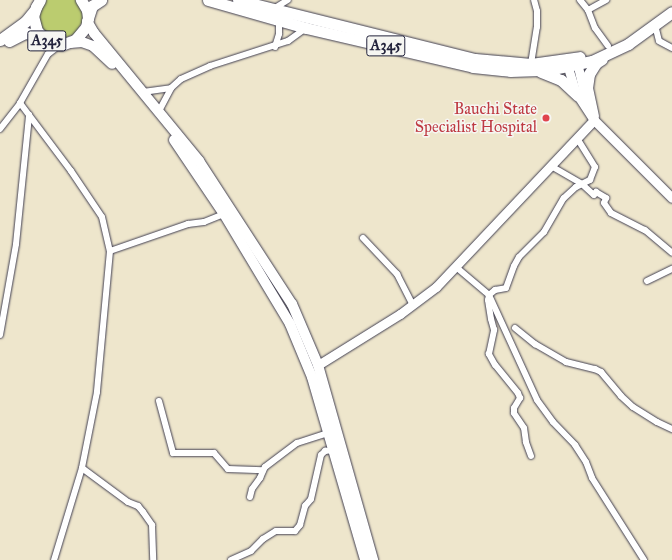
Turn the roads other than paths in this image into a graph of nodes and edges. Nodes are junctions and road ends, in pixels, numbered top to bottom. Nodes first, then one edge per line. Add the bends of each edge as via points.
1 (81, 0) edge
2 (101, 0) edge
3 (208, 0) edge
4 (238, 0) edge
5 (288, 0) edge
6 (534, 0) edge
7 (580, 0) edge
8 (606, 0) edge
9 (37, 4) edge
10 (672, 4) edge
11 (275, 8) junction
12 (588, 10) junction
13 (672, 12) edge
14 (279, 19) junction
15 (87, 20) junction
16 (655, 25) junction
17 (306, 28) junction
18 (42, 37) junction
19 (0, 40) edge
20 (66, 44) junction
21 (275, 46) junction
22 (0, 47) edge
23 (612, 48) junction
24 (672, 48) edge
25 (48, 54) junction
26 (572, 62) junction
27 (533, 67) junction
28 (171, 88) junction
29 (143, 92) junction
30 (578, 96) junction
31 (20, 103) junction
32 (159, 111) junction
33 (28, 114) junction
34 (593, 118) junction
35 (0, 129) edge
36 (577, 138) junction
37 (551, 166) junction
38 (582, 184) junction
39 (672, 191) edge
40 (672, 198) edge
41 (224, 214) junction
42 (363, 238) dead end
43 (110, 251) junction
44 (672, 253) edge
45 (456, 267) junction
46 (672, 269) edge
47 (647, 281) dead end
48 (489, 295) junction
49 (413, 305) junction
50 (515, 328) dead end
51 (0, 335) edge
52 (318, 365) junction
53 (160, 401) dead end
54 (672, 429) edge
55 (328, 433) junction
56 (333, 450) junction
57 (531, 456) dead end
58 (82, 468) junction
59 (263, 470) junction
60 (250, 497) dead end
61 (54, 560) edge
62 (153, 560) edge
63 (231, 560) edge
64 (365, 560) edge
65 (373, 560) edge
66 (644, 560) edge

1 - 15 highway, A345
2 - 15 highway, A345 via 92,6
3 - 14 highway, A345
4 - 11 highway, A345
5 - 11 street
6 - 27 street via 537,27
7 - 12 street
8 - 12 street
9 - 18 highway, A345 via 34,21
9 - 19 highway, A345 via 25,22
10 - 23 highway, A345
11 - 27 highway, A345 via 475,59
12 - 23 street via 595,28
13 - 16 highway, A345
14 - 17 highway, A345
14 - 21 street via 279,34
15 - 20 highway, A345 via 83,32
15 - 29 main road via 94,33
16 - 23 highway, A345 via 643,34
16 - 24 street via 660,41
17 - 21 street via 288,41
17 - 27 highway, A345 via 473,67 510,71
18 - 20 highway, A345
18 - 22 highway, A345 via 25,33
18 - 25 street
20 - 25 street
20 - 41 main road via 82,42 93,46 111,64 176,142
21 - 28 street via 210,66 181,80
23 - 26 highway, A345 via 592,61
23 - 34 highway via 596,63 589,74 587,88
25 - 31 street
26 - 27 highway, A345
26 - 30 street
26 - 34 street
27 - 30 highway via 561,80
28 - 29 street
28 - 32 street
29 - 32 main road
30 - 34 street
31 - 33 street
31 - 35 street
32 - 52 main road via 208,174 292,304
33 - 43 street via 102,217
33 - 51 street via 16,244
34 - 36 street
34 - 39 street
34 - 40 street
36 - 37 street
36 - 38 street via 595,167 590,180
37 - 38 street
37 - 45 street
38 - 44 street via 594,194 596,192 606,198 604,203 611,213 645,230
38 - 48 street via 570,192 544,232 519,257 506,288 495,290
41 - 43 street
41 - 55 main road via 290,324 312,377
42 - 49 street via 397,274
43 - 58 street via 97,392
45 - 48 street
45 - 49 street
46 - 47 street
48 - 57 street via 494,336 489,354 494,365 518,393 520,398 514,413 524,428
48 - 66 street via 537,400 552,422 575,445 592,478
49 - 52 street
50 - 54 street via 535,344 566,362 601,372 633,407
52 - 65 main road
53 - 59 street via 173,453 214,453 228,469
55 - 56 main road
55 - 59 street via 297,443
56 - 63 street via 325,451 321,455 311,499 305,506 300,525 295,531 276,531 250,551
56 - 64 main road
58 - 61 street
58 - 62 street via 143,512 152,525
59 - 60 street

